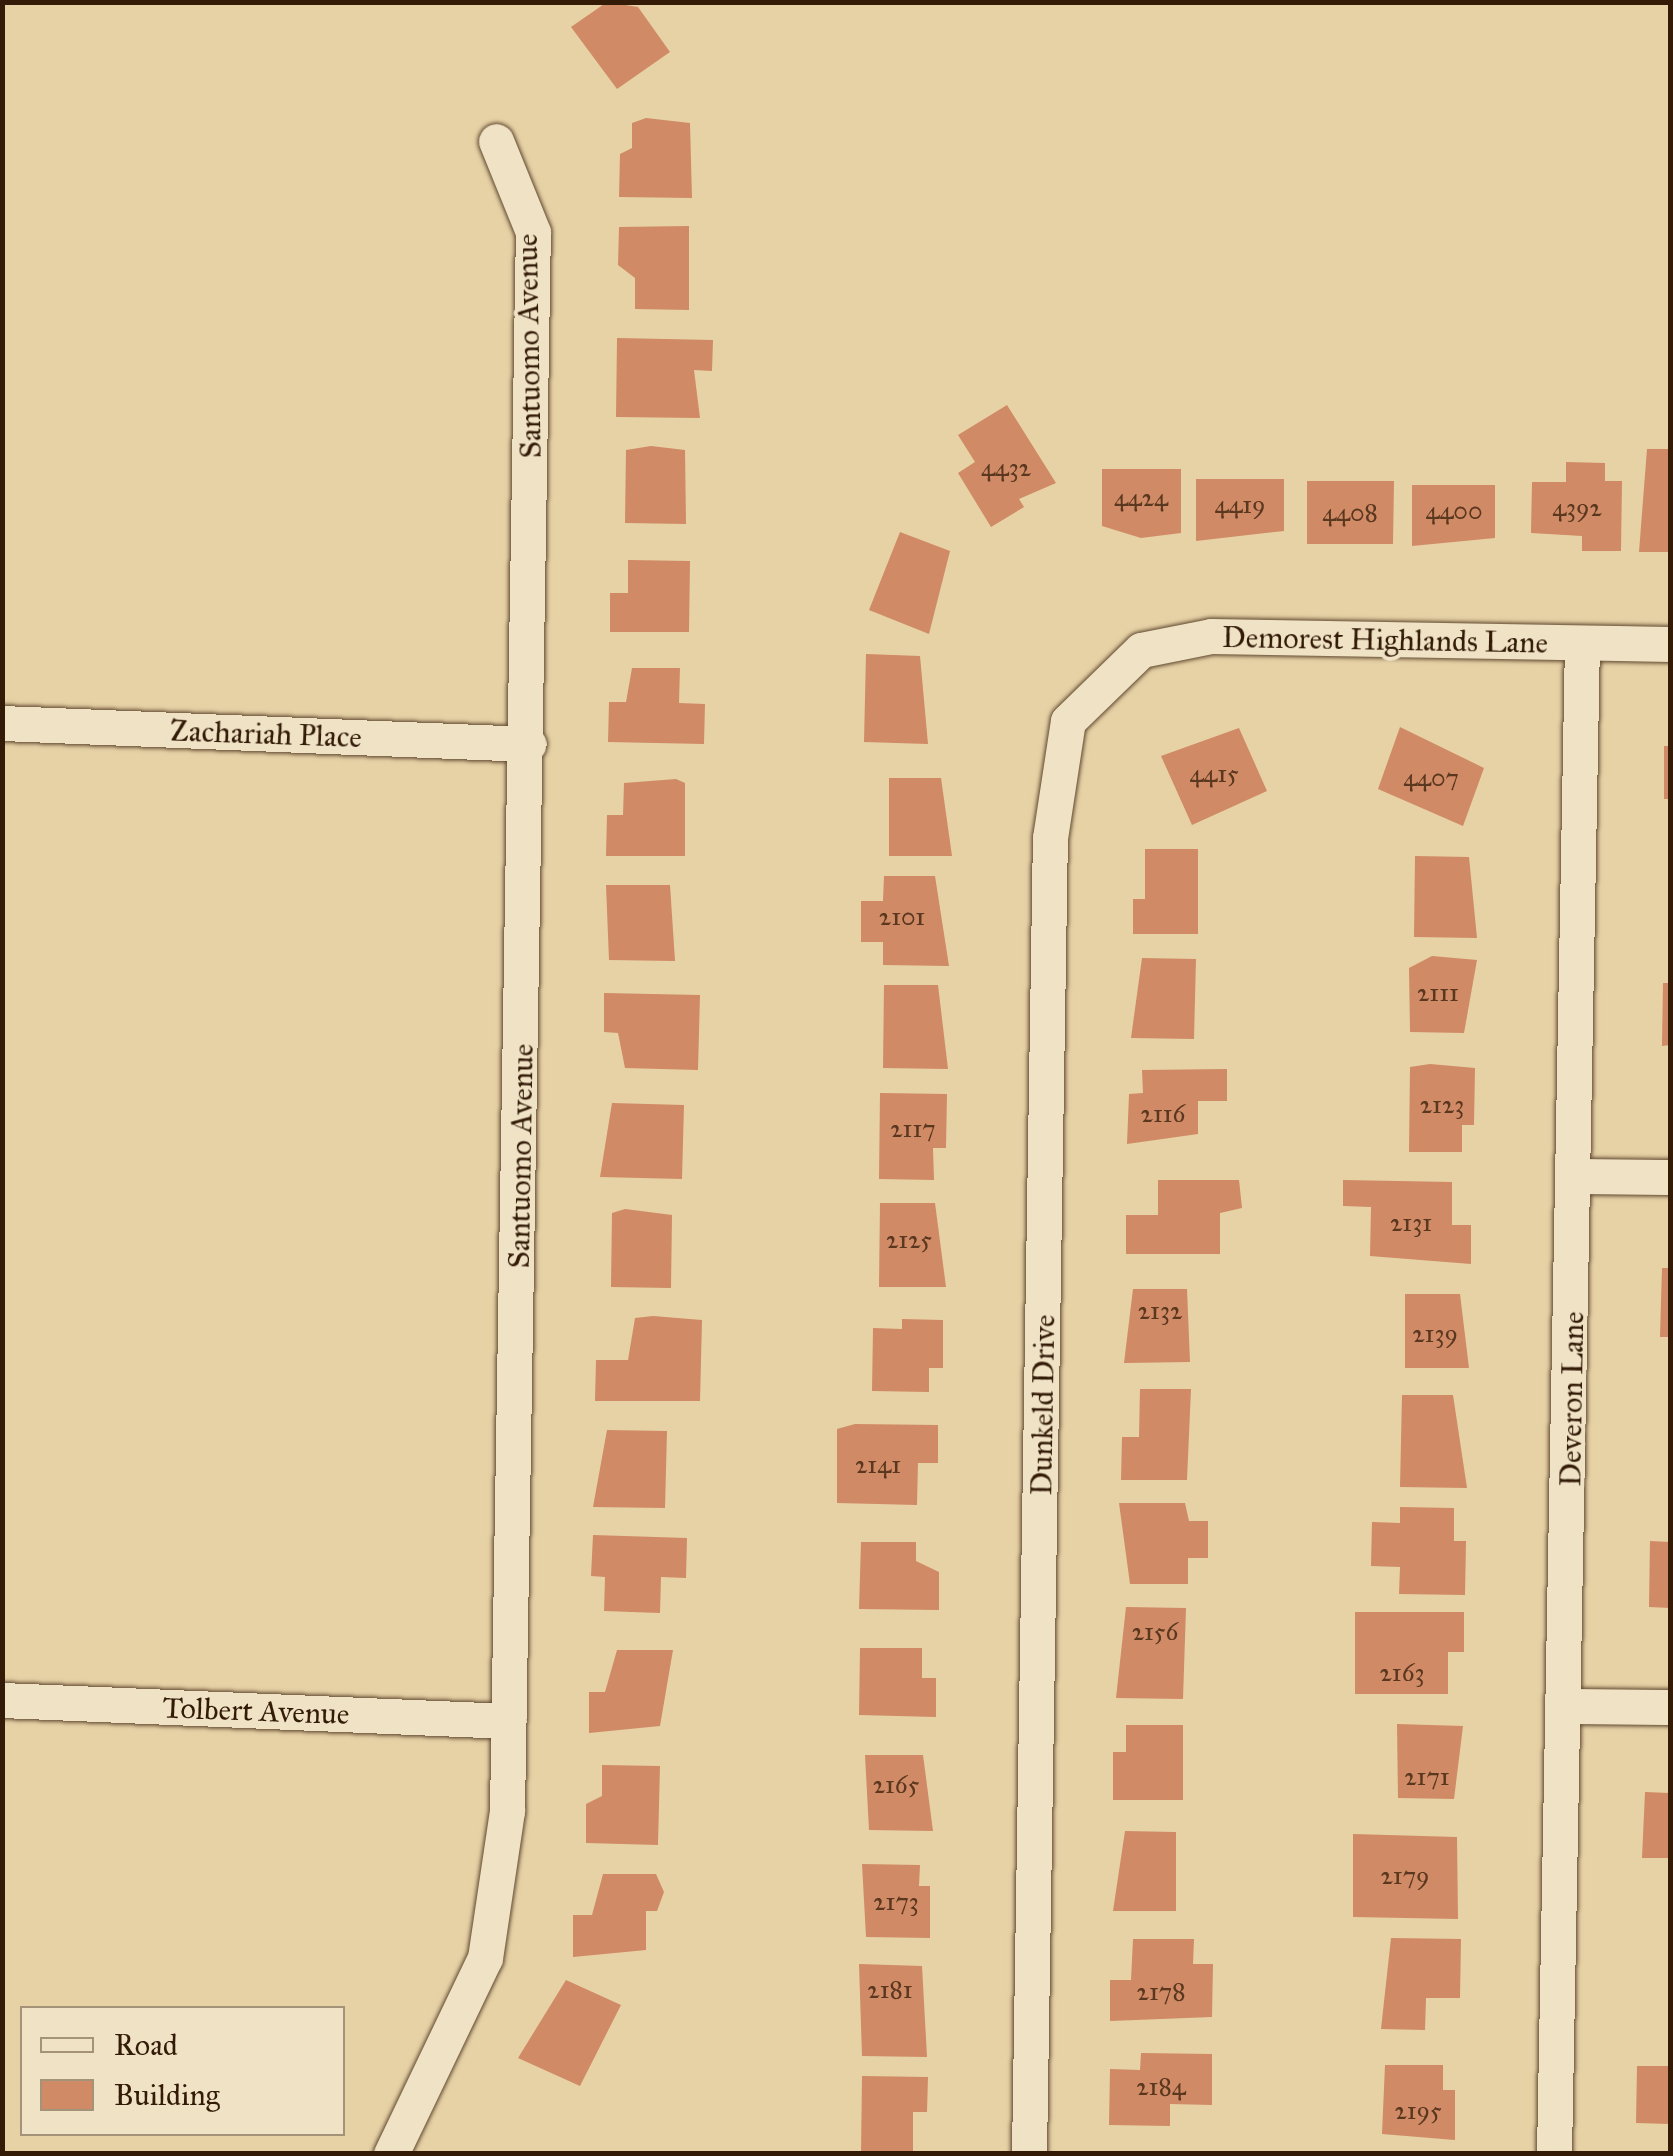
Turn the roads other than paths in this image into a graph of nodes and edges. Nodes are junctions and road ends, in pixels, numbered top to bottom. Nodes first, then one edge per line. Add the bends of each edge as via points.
1 (496, 141) dead end
2 (1582, 644) junction
3 (1670, 644) edge
4 (1109, 674) joint
5 (2, 723) edge
6 (529, 744) junction
7 (1574, 1176) junction
8 (1670, 1177) edge
9 (2, 1700) edge
10 (1567, 1706) junction
11 (1670, 1706) edge
12 (510, 1721) junction
13 (390, 2154) edge
14 (1029, 2154) edge
15 (1554, 2154) edge

1 - 6 street, Santuomo Avenue via 533,232
2 - 3 street, Demorest Highlands Lane
2 - 4 street, Demorest Highlands Lane via 1211,636 1141,650
2 - 7 street, Deveron Lane
4 - 14 street, Dunkeld Drive via 1068,720 1050,838
5 - 6 street, Zachariah Place
6 - 12 street, Santuomo Avenue
7 - 8 street
7 - 10 street, Deveron Lane
9 - 12 street, Tolbert Avenue
10 - 11 street
10 - 15 street, Deveron Lane
12 - 13 street, Santuomo Avenue via 503,1885 486,1958

